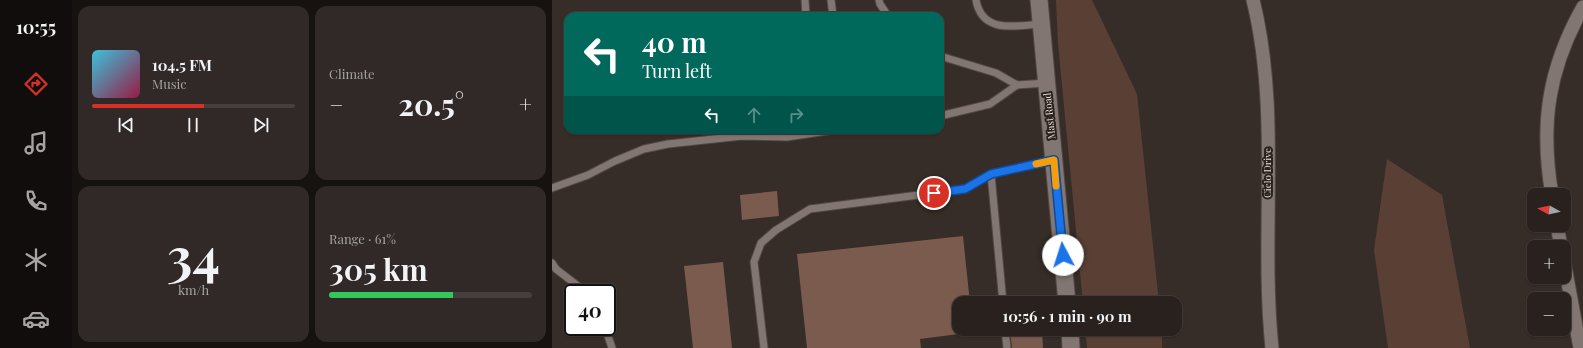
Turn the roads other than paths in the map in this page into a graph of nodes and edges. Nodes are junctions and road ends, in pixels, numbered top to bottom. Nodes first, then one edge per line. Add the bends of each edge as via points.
1 (805, 0) edge
2 (831, 0) edge
3 (879, 0) edge
4 (976, 0) edge
5 (1039, 0) edge
6 (1252, 0) edge
7 (1583, 7) edge
8 (806, 12) edge
9 (832, 12) edge
10 (885, 12) edge
11 (1041, 24) junction
12 (944, 57) edge
13 (1046, 83) junction
14 (1017, 85) junction
15 (944, 115) edge
16 (807, 134) edge
17 (1054, 160) junction
18 (991, 174) junction
19 (552, 188) edge
20 (1551, 188) edge
21 (552, 263) edge
22 (575, 284) edge
23 (1568, 284) edge
24 (1002, 296) edge
25 (1066, 296) edge
26 (609, 336) edge
27 (1006, 336) edge
28 (1070, 336) edge
29 (612, 348) edge
30 (764, 348) edge
31 (1007, 348) edge
32 (1071, 348) edge
33 (1272, 348) edge
34 (1580, 348) edge

1 - 8 lane
2 - 9 lane
3 - 10 lane
4 - 11 lane via 980,12 996,25 1002,27
5 - 11 street, Mast Road
6 - 33 street, Cielo Drive via 1263,51 1267,111 1267,247
7 - 20 street via 1557,63 1549,101 1546,145
11 - 13 street, Mast Road
12 - 14 lane via 996,73
13 - 14 lane
13 - 17 street, Mast Road
14 - 15 lane via 990,104
16 - 19 lane via 787,137 742,136 644,149 588,175
17 - 18 lane
17 - 25 street, Mast Road
18 - 24 lane
18 - 30 lane via 965,189 810,209 776,230 761,243 754,262
21 - 22 lane
23 - 34 street
26 - 29 lane
27 - 31 lane
28 - 32 street

